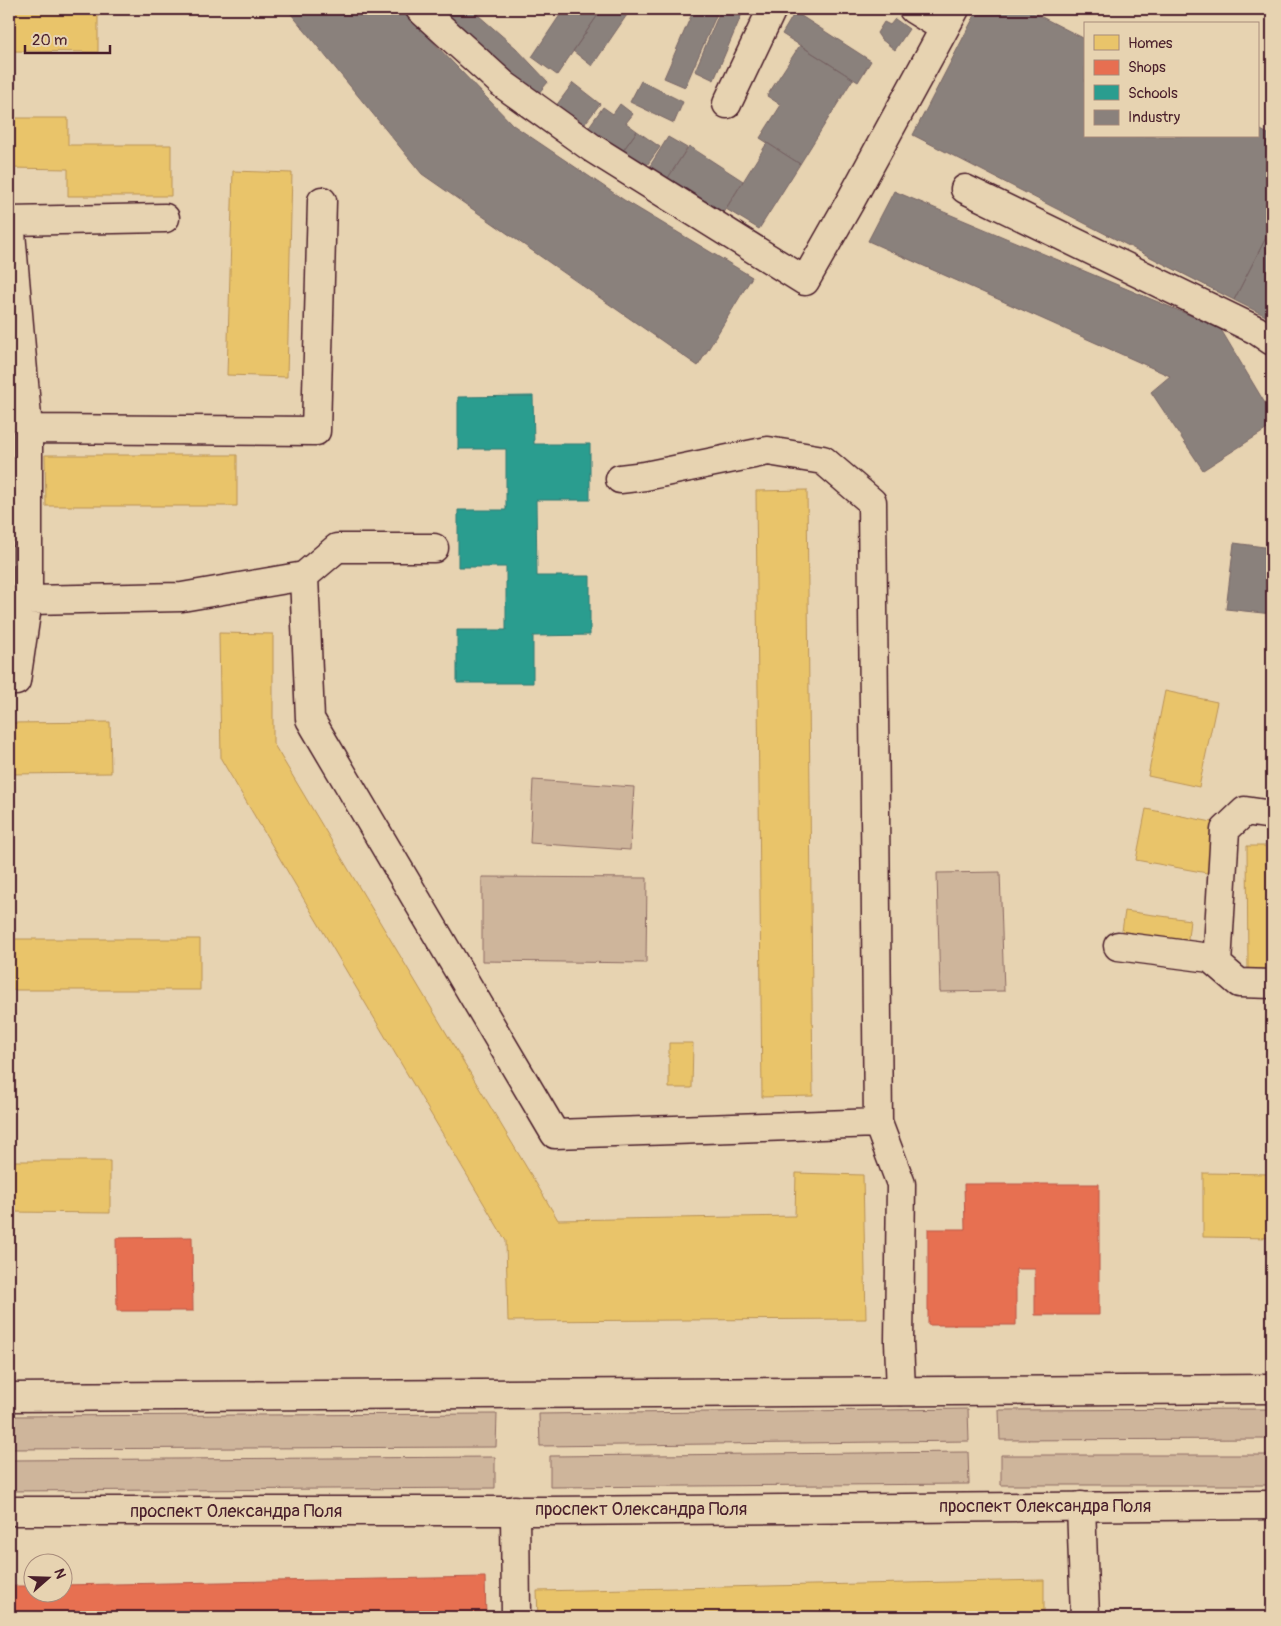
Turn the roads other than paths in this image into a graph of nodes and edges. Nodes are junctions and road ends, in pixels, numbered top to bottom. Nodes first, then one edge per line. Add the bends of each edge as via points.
1 (420, 9) edge
2 (772, 9) edge
3 (913, 9) edge
4 (950, 18) edge
5 (727, 104) dead end
6 (965, 189) dead end
7 (322, 201) dead end
8 (166, 218) dead end
9 (9, 221) edge
10 (1272, 341) edge
11 (28, 429) junction
12 (620, 479) dead end
13 (434, 548) dead end
14 (304, 576) junction
15 (28, 600) junction
16 (9, 681) edge
17 (1272, 815) edge
18 (1118, 946) dead end
19 (1217, 964) junction
20 (1272, 984) edge
21 (878, 1123) junction
22 (1272, 1389) edge
23 (901, 1391) junction
24 (9, 1397) edge
25 (1272, 1505) edge
26 (1081, 1506) junction
27 (514, 1510) junction
28 (9, 1511) edge
29 (516, 1617) edge
30 (1085, 1617) edge

1 - 4 main road via 504,85 592,148 805,281
2 - 5 main road
3 - 4 main road
6 - 10 main road via 1256,330
7 - 11 main road via 316,431
8 - 9 main road
9 - 11 main road
11 - 15 main road
12 - 21 main road via 768,451 823,460 872,502
13 - 14 main road via 337,548
14 - 15 main road via 182,597
14 - 21 main road via 310,719 555,1134
15 - 16 main road via 16,681
17 - 19 main road via 1246,811 1225,830
18 - 19 main road via 1210,958
19 - 20 main road via 1239,983
21 - 23 main road via 901,1184
22 - 23 main road
23 - 24 main road
25 - 26 main road, проспект Олександра Поля
26 - 27 main road, проспект Олександра Поля
26 - 30 main road
27 - 28 main road, проспект Олександра Поля
27 - 29 main road

